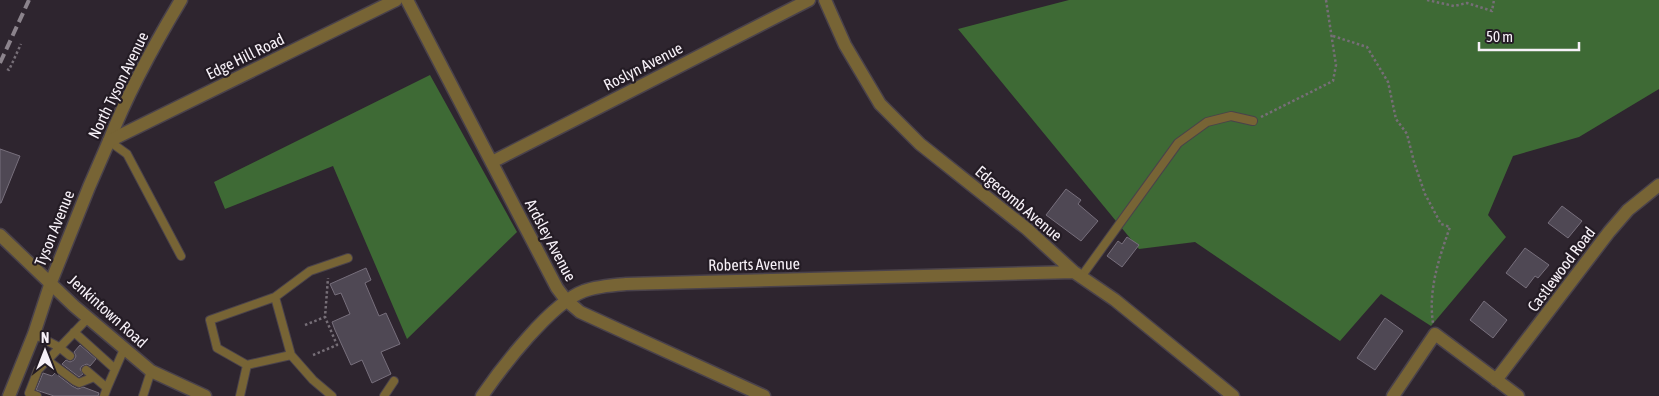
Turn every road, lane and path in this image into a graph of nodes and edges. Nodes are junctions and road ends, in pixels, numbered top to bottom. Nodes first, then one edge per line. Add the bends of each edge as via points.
1 (181, 0) edge
2 (396, 0) edge
3 (407, 0) edge
4 (809, 0) edge
5 (825, 0) edge
6 (1326, 0) edge
7 (1427, 0) edge
8 (1494, 0) edge
9 (1333, 36) junction
10 (21, 44) dead end
11 (7, 69) dead end
12 (1253, 121) joint
13 (109, 141) junction
14 (492, 162) junction
15 (1659, 185) edge
16 (88, 187) joint
17 (0, 235) edge
18 (182, 256) dead end
19 (348, 258) dead end
20 (1078, 275) junction
21 (328, 278) dead end
22 (51, 282) junction
23 (275, 297) junction
24 (566, 300) junction
25 (325, 317) junction
26 (88, 318) junction
27 (305, 325) dead end
28 (335, 330) dead end
29 (331, 331) junction
30 (74, 332) junction
31 (34, 334) junction
32 (1435, 334) junction
33 (59, 347) junction
34 (124, 350) junction
35 (291, 355) junction
36 (313, 355) dead end
37 (70, 356) dead end
38 (47, 360) junction
39 (247, 365) junction
40 (116, 369) junction
41 (86, 370) dead end
42 (151, 371) junction
43 (94, 377) junction
44 (1496, 380) junction
45 (394, 381) dead end
46 (107, 388) junction
47 (11, 392) edge
48 (29, 393) junction
49 (37, 396) edge
50 (104, 396) edge
51 (143, 396) edge
52 (205, 396) edge
53 (240, 396) edge
54 (332, 396) edge
55 (384, 396) edge
56 (482, 396) edge
57 (764, 396) edge
58 (1233, 396) edge
59 (1393, 396) edge
60 (1518, 396) edge

1 - 13 street, North Tyson Avenue via 155,42
2 - 13 street, Edge Hill Road
3 - 14 street, Ardsley Avenue
4 - 14 street, Roslyn Avenue
5 - 20 street, Edgecomb Avenue via 845,45 880,104 920,144 1027,229
6 - 9 path
7 - 8 path via 1454,6 1467,3 1492,11
9 - 12 path via 1336,65 1333,81
9 - 32 path via 1367,47 1388,82 1396,119 1407,134 1425,194 1441,224 1450,227 1432,296
10 - 11 path
12 - 20 lane via 1231,116 1207,122 1178,144
13 - 16 street, North Tyson Avenue
13 - 18 lane via 127,154
14 - 24 street, Ardsley Avenue
15 - 44 street, Castlewood Road via 1628,210 1609,232
16 - 22 street, Tyson Avenue
17 - 22 street, Jenkintown Road
19 - 23 lane via 310,271
20 - 24 street, Roberts Avenue via 626,284 585,290
20 - 58 street, Edgecomb Avenue via 1115,300
21 - 25 path
22 - 26 street, Jenkintown Road
22 - 31 street
23 - 35 lane
23 - 39 lane via 210,320 217,348
24 - 56 street, Roberts Avenue via 500,370
24 - 57 street, Ardsley Avenue via 580,312
25 - 27 path
25 - 29 path
26 - 30 lane
26 - 34 street, Jenkintown Road
28 - 29 path
29 - 36 path via 337,346
30 - 33 lane
30 - 40 lane
31 - 33 lane
31 - 47 street
32 - 44 street
32 - 59 street
33 - 37 lane
33 - 38 lane
34 - 40 lane
34 - 42 street, Jenkintown Road
35 - 39 lane
35 - 54 lane
38 - 43 lane via 75,381
38 - 48 lane via 38,370
39 - 53 lane
40 - 46 lane
41 - 43 lane
42 - 51 lane
42 - 52 street, Jenkintown Road
43 - 46 lane
44 - 60 street
45 - 55 lane
46 - 50 lane
47 - 48 lane
48 - 49 lane

